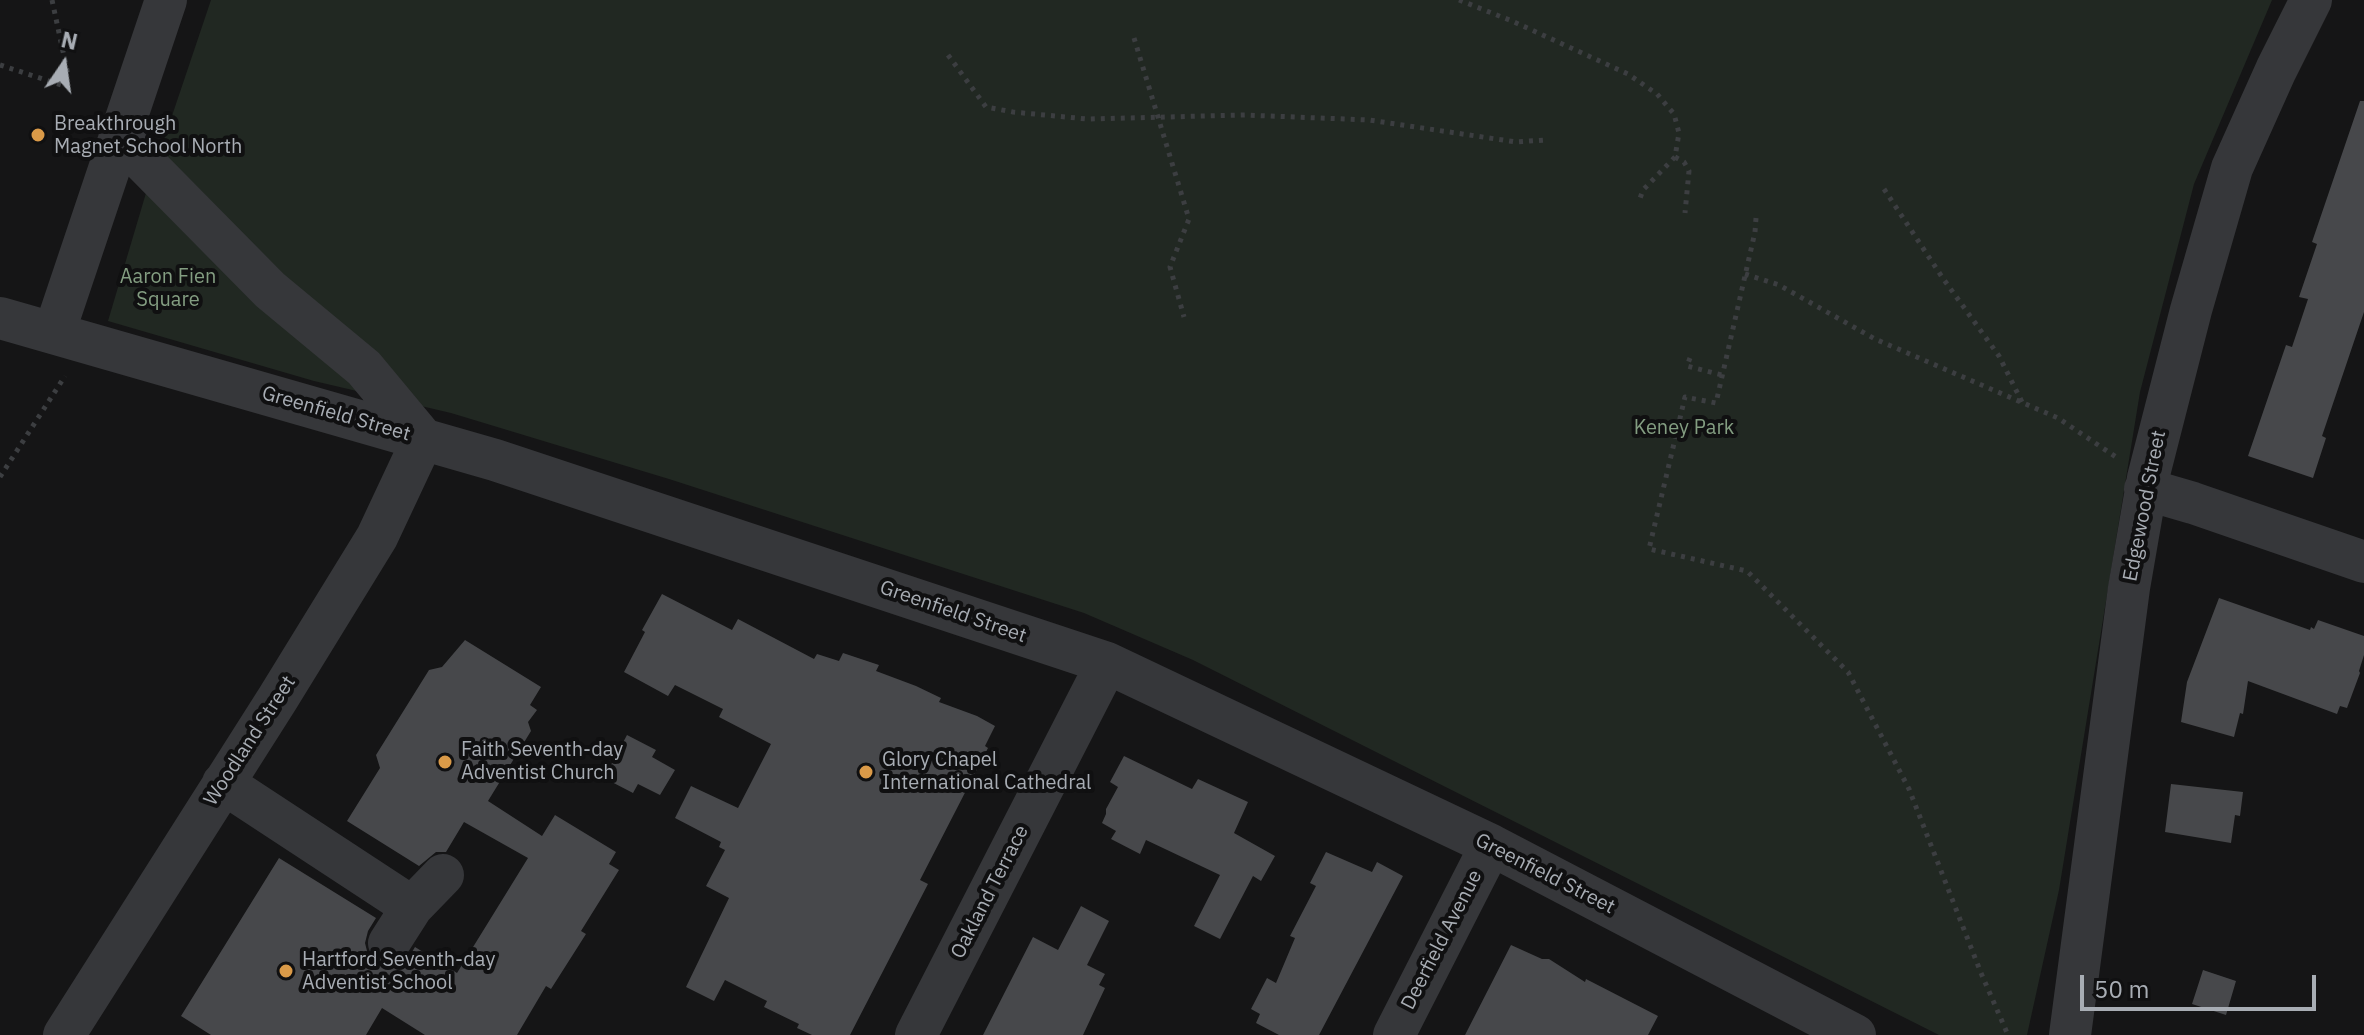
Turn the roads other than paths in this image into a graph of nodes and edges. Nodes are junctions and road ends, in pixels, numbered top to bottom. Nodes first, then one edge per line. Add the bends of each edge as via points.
1 (166, 0) edge
2 (2311, 0) edge
3 (120, 138) junction
4 (0, 318) edge
5 (54, 333) junction
6 (423, 439) junction
7 (2146, 484) junction
8 (2364, 562) edge
9 (1107, 663) junction
10 (223, 783) junction
11 (1491, 845) junction
12 (443, 875) dead end
13 (412, 907) junction
14 (389, 943) dead end
15 (1842, 1032) edge
16 (64, 1035) edge
17 (916, 1035) edge
18 (1394, 1035) edge
19 (2070, 1035) edge

1 - 3 street
2 - 7 street, Edgewood Street via 2232,168
3 - 5 street
3 - 6 street via 270,290 364,368
4 - 5 street, Greenfield Street
5 - 6 street, Greenfield Street
6 - 9 street, Greenfield Street
6 - 10 street, Woodland Street via 377,537
7 - 8 street
7 - 19 street, Edgewood Street
9 - 11 street, Greenfield Street
9 - 17 street, Oakland Terrace
10 - 13 street
10 - 16 street, Woodland Street
11 - 15 street, Greenfield Street
11 - 18 street, Deerfield Avenue
12 - 13 street
13 - 14 street

